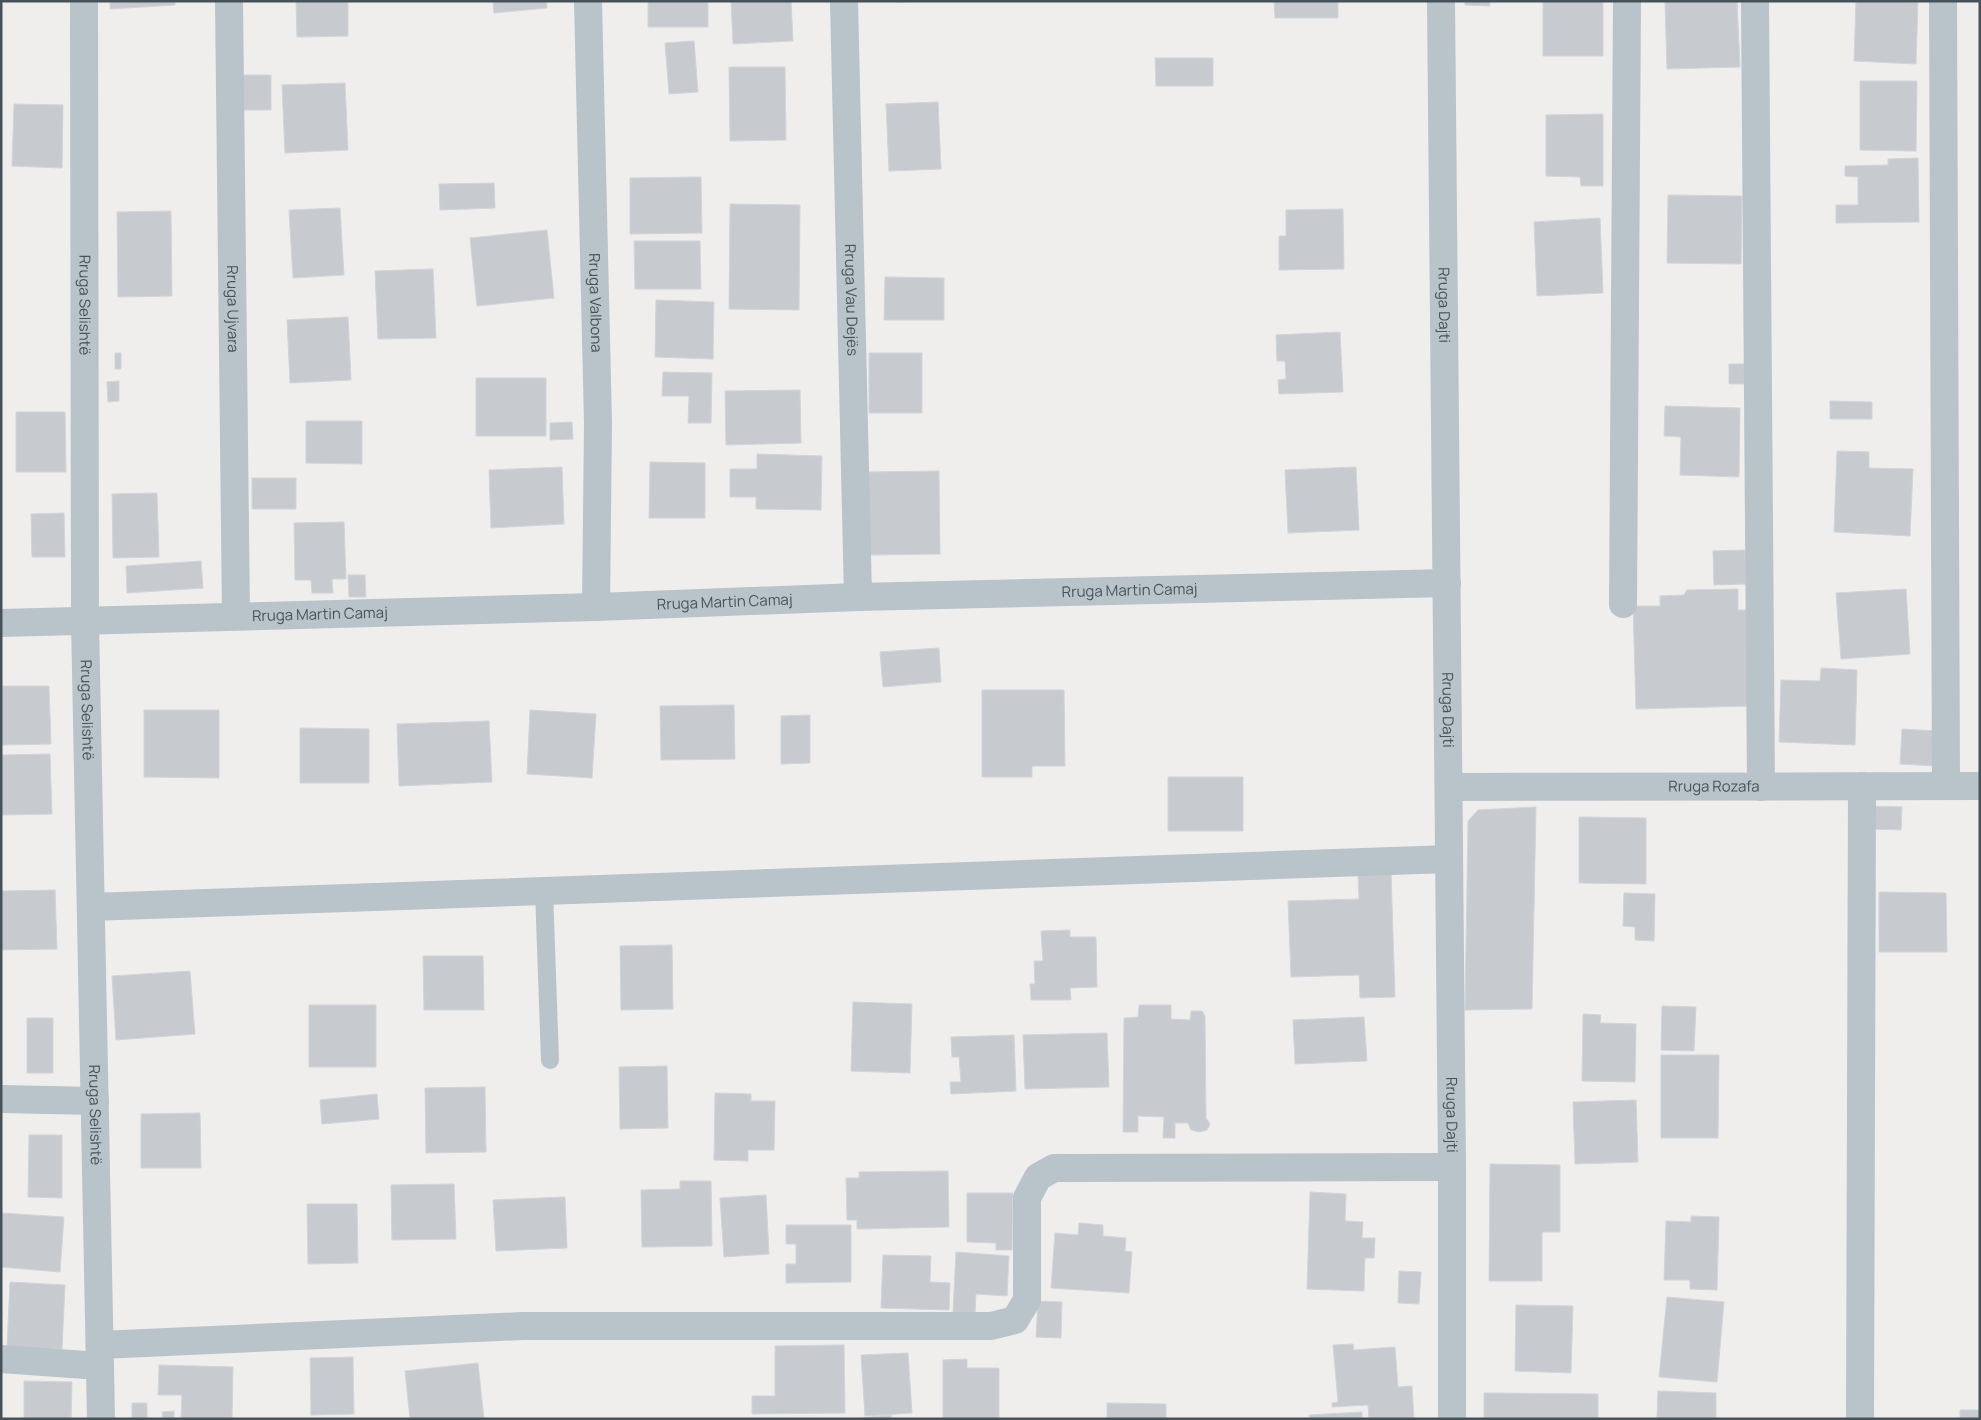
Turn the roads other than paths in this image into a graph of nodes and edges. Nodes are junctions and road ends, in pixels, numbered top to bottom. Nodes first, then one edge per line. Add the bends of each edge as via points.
1 (84, 1) edge
2 (228, 1) edge
3 (588, 1) edge
4 (844, 1) edge
5 (1441, 1) edge
6 (1627, 1) edge
7 (1755, 1) edge
8 (1943, 1) edge
9 (1447, 583) junction
10 (858, 597) junction
11 (1623, 604) dead end
12 (596, 607) junction
13 (236, 616) junction
14 (86, 621) junction
15 (1, 623) edge
16 (1862, 786) junction
17 (1946, 786) junction
18 (1980, 786) edge
19 (1448, 787) junction
20 (1761, 787) junction
21 (1449, 859) junction
22 (544, 891) junction
23 (91, 907) junction
24 (550, 1060) dead end
25 (1, 1099) edge
26 (95, 1101) junction
27 (1452, 1167) junction
28 (100, 1355) junction
29 (1, 1359) edge
30 (101, 1419) edge
31 (1452, 1419) edge
32 (1860, 1419) edge

1 - 14 street, Rruga Selishtë
2 - 13 street, Rruga Ujvara
3 - 12 street, Rruga Valbona via 598,423
4 - 10 street, Rruga Vau Dejës
5 - 9 street, Rruga Dajti
6 - 11 street
7 - 20 street
8 - 17 street
9 - 10 street, Rruga Martin Camaj
9 - 19 street, Rruga Dajti
10 - 12 street, Rruga Martin Camaj
12 - 13 street, Rruga Martin Camaj
13 - 14 street, Rruga Martin Camaj
14 - 15 street, Rruga Martin Camaj
14 - 23 street, Rruga Selishtë
16 - 17 street, Rruga Rozafa
16 - 20 street, Rruga Rozafa
16 - 32 street
17 - 18 street, Rruga Rozafa
19 - 20 street, Rruga Rozafa
19 - 21 street, Rruga Dajti
21 - 22 street
21 - 27 street, Rruga Dajti
22 - 23 street
22 - 24 lane
23 - 26 street, Rruga Selishtë
25 - 26 street
26 - 28 street, Rruga Selishtë
27 - 28 street via 1054,1168 1038,1177 1027,1198 1027,1300 1015,1320 991,1326 524,1326
27 - 31 street, Rruga Dajti
28 - 29 street
28 - 30 street, Rruga Selishtë

